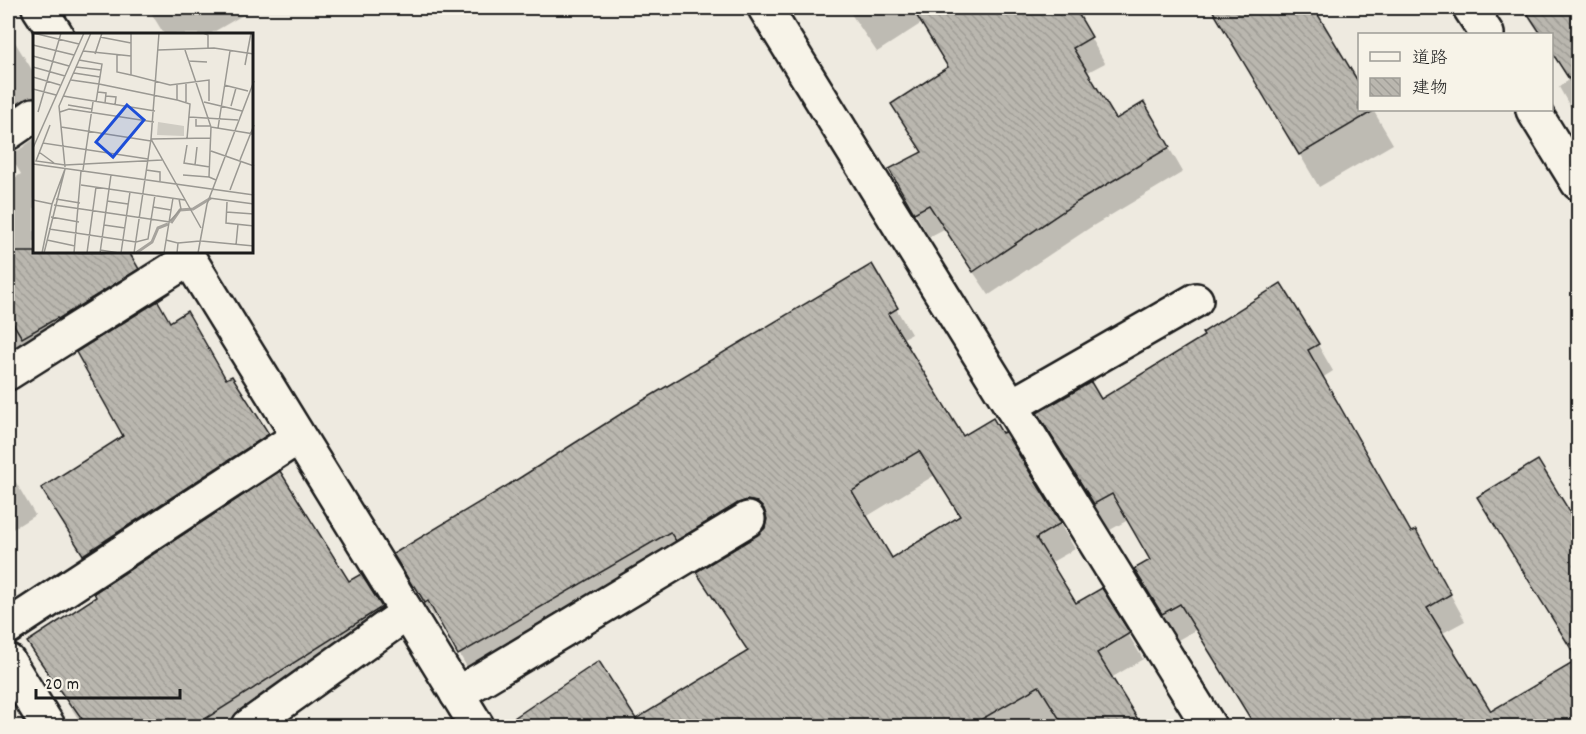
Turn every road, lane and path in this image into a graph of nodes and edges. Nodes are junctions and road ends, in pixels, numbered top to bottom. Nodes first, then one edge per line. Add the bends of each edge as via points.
1 (39, 8) edge
2 (765, 8) edge
3 (1470, 8) edge
4 (55, 33) edge
5 (1486, 33) edge
6 (1534, 111) edge
7 (33, 116) edge
8 (8, 133) edge
9 (1578, 183) edge
10 (187, 255) edge
11 (1196, 300) dead end
12 (8, 374) edge
13 (1011, 406) junction
14 (298, 437) junction
15 (748, 519) dead end
16 (406, 613) junction
17 (8, 627) edge
18 (8, 661) edge
19 (457, 694) junction
20 (48, 726) edge
21 (249, 726) edge
22 (477, 726) edge
23 (1209, 726) edge

1 - 4 lane
2 - 13 lane
3 - 5 lane
6 - 9 lane
7 - 8 lane
10 - 12 lane
10 - 14 lane
11 - 13 lane
13 - 23 lane
14 - 16 lane
14 - 17 lane
15 - 19 lane
16 - 19 lane
16 - 21 lane
18 - 20 lane
19 - 22 lane

